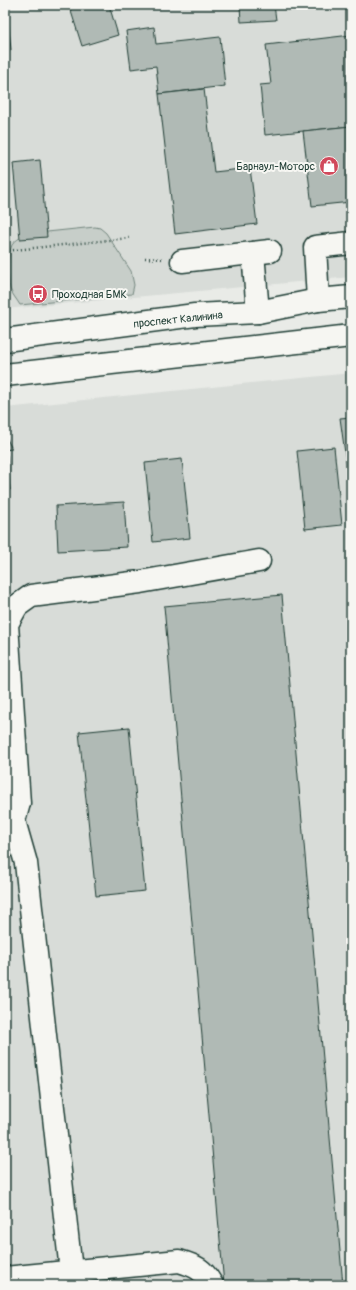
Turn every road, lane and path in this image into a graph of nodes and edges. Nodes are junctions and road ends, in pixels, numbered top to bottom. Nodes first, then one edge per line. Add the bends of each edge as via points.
1 (128, 238) dead end
2 (351, 243) edge
3 (5, 251) edge
4 (182, 261) dead end
5 (351, 297) edge
6 (318, 300) junction
7 (258, 312) junction
8 (351, 336) edge
9 (5, 340) edge
10 (5, 375) edge
11 (260, 561) dead end
12 (10, 825) edge
13 (71, 1271) junction
14 (5, 1278) edge
15 (212, 1285) edge

1 - 3 path
2 - 6 main road via 315,247
4 - 7 main road via 262,252
5 - 6 main road, проспект Калинина
6 - 7 main road, проспект Калинина
7 - 9 main road, проспект Калинина via 195,315
8 - 10 main road
11 - 12 main road via 140,582 31,596 17,606 7,624 19,803
12 - 13 main road via 26,863
13 - 14 main road
13 - 15 main road via 179,1261 194,1266 206,1274

